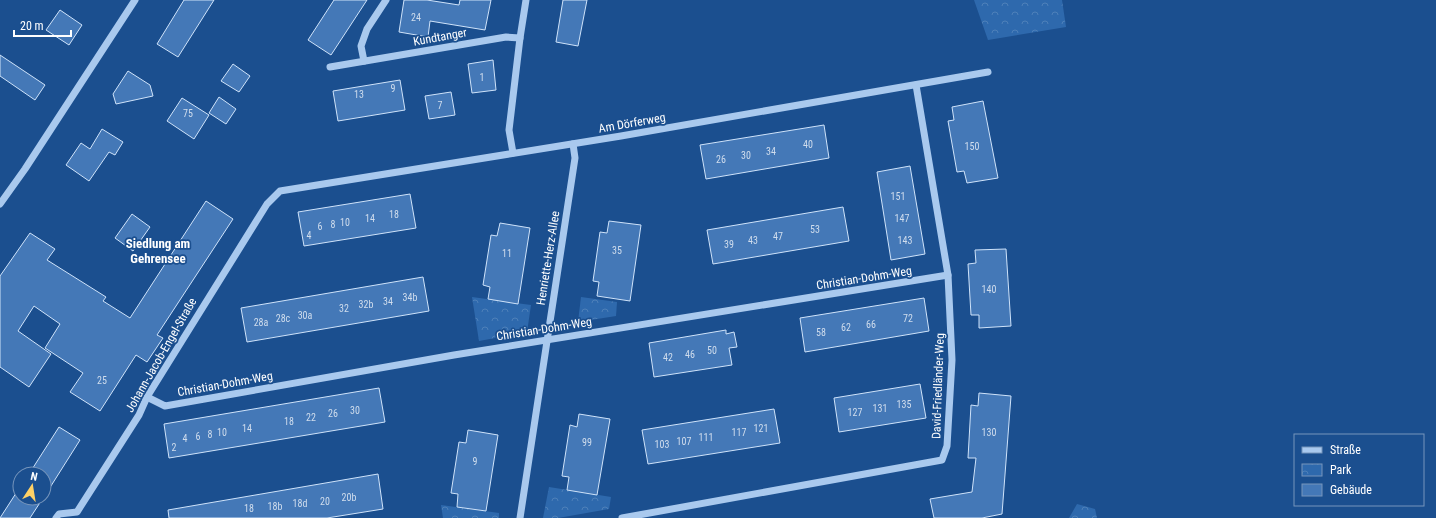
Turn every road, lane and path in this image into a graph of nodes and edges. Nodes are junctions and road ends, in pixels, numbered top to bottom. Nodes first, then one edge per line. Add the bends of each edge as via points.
1 (135, 0) edge
2 (386, 0) edge
3 (526, 0) edge
4 (520, 38) junction
5 (364, 61) junction
6 (330, 67) dead end
7 (988, 72) dead end
8 (916, 85) junction
9 (573, 144) junction
10 (513, 153) junction
11 (280, 191) joint
12 (0, 204) edge
13 (948, 275) junction
14 (547, 340) junction
15 (147, 397) junction
16 (56, 518) edge
17 (520, 518) edge
18 (622, 518) edge

1 - 12 street via 25,170
2 - 5 street via 367,29 361,46
3 - 4 street
4 - 5 street, Kundtanger via 506,37
4 - 10 street via 510,130
5 - 6 street, Kundtanger
7 - 8 street, Am Dörferweg
8 - 9 street, Am Dörferweg
8 - 13 street, David-Friedländer-Weg
9 - 10 street, Am Dörferweg
9 - 14 street, Henriette-Herz-Allee via 574,158
10 - 11 street, Am Dörferweg
11 - 15 street, Johann-Jacob-Engel-Straße via 267,204
13 - 14 street, Christian-Dohm-Weg
13 - 18 street, David-Friedländer-Weg via 952,360 947,446 942,460
14 - 15 street, Christian-Dohm-Weg via 165,406
14 - 17 street, Henriette-Herz-Allee
15 - 16 street, Johann-Jacob-Engel-Straße via 139,414 77,512 59,514

